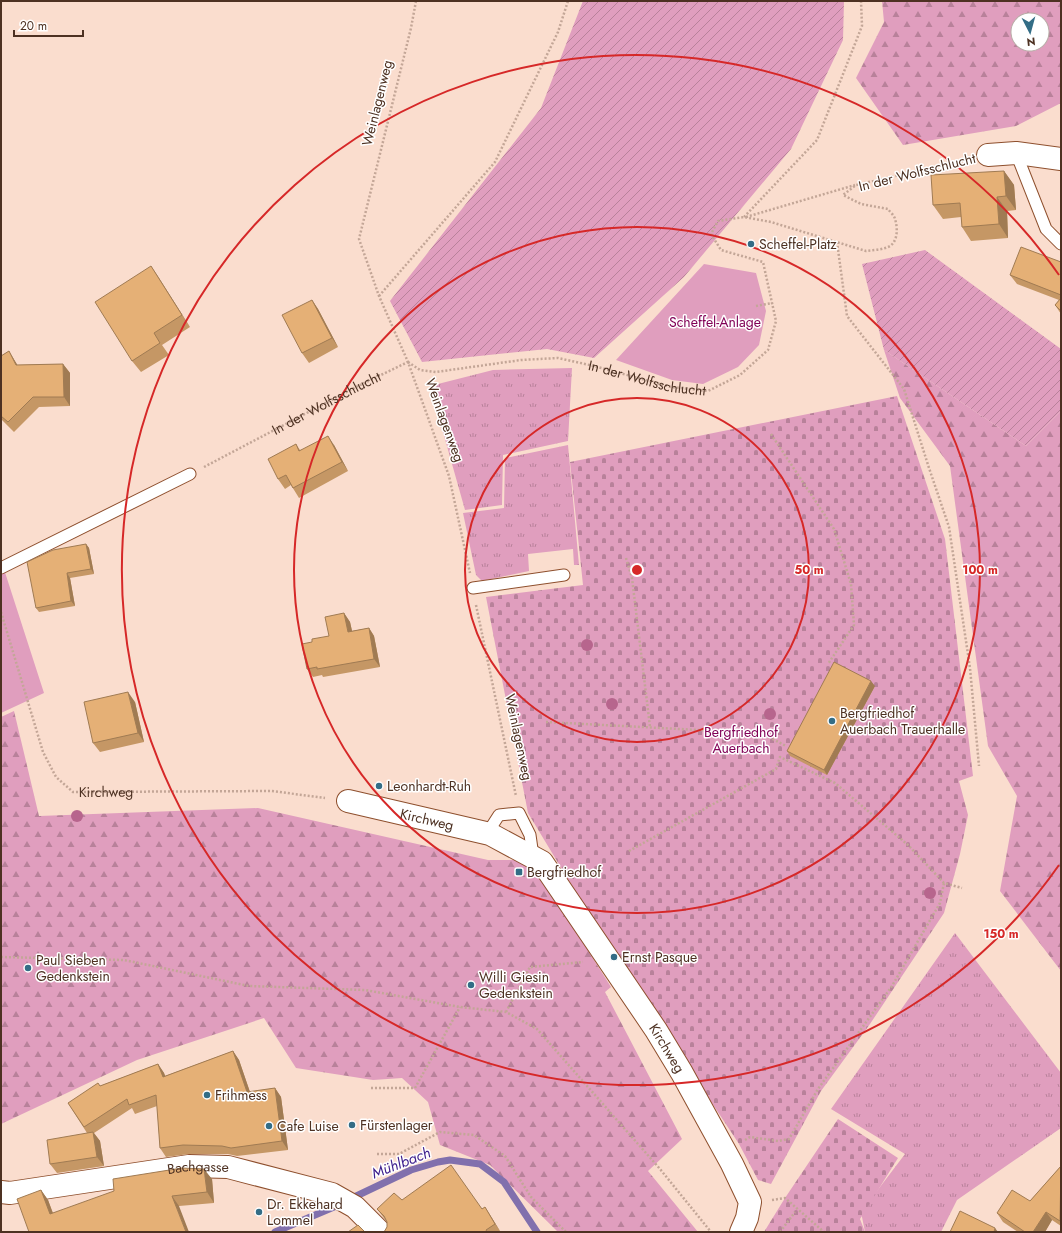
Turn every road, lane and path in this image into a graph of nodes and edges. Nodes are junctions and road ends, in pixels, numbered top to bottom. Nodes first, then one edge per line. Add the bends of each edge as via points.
1 (416, 1) edge
2 (568, 1) edge
3 (861, 1) edge
4 (1016, 153) junction
5 (988, 155) joint
6 (1061, 159) edge
7 (856, 185) junction
8 (744, 217) junction
9 (837, 242) junction
10 (1061, 244) edge
11 (379, 296) junction
12 (772, 303) junction
13 (756, 306) dead end
14 (408, 362) junction
15 (771, 434) dead end
16 (190, 474) joint
17 (626, 558) dead end
18 (1, 568) edge
19 (564, 575) dead end
20 (473, 588) junction
21 (1, 612) edge
22 (828, 664) dead end
23 (546, 722) dead end
24 (650, 727) junction
25 (786, 746) dead end
26 (979, 766) dead end
27 (348, 801) joint
28 (519, 813) junction
29 (490, 834) junction
30 (629, 851) dead end
31 (533, 856) junction
32 (944, 884) junction
33 (962, 888) dead end
34 (1, 957) edge
35 (608, 960) junction
36 (460, 1006) junction
37 (506, 1012) junction
38 (371, 1088) dead end
39 (725, 1150) junction
40 (377, 1154) dead end
41 (1, 1192) edge
42 (750, 1202) junction
43 (795, 1212) dead end
44 (380, 1232) edge
45 (566, 1232) edge
46 (711, 1232) edge
47 (741, 1232) edge
48 (780, 1232) edge
49 (824, 1232) edge

1 - 11 path, Weinlagenweg via 359,238
2 - 11 path via 558,32 495,162
3 - 8 path via 862,26 817,140
4 - 5 street, In der Wolfsschlucht
4 - 6 street, In der Wolfsschlucht
4 - 10 lane via 1046,229
5 - 7 path, In der Wolfsschlucht
7 - 8 path
7 - 9 path, In der Wolfsschlucht via 843,195 862,204 888,209 895,218 896,238 889,247 866,251
8 - 9 path, In der Wolfsschlucht via 772,222
8 - 12 path, In der Wolfsschlucht via 718,221 711,234 721,250 763,262
9 - 26 path via 847,316 904,389 949,527 970,668
11 - 14 path, Weinlagenweg
12 - 13 path
12 - 14 path, In der Wolfsschlucht via 776,321 768,350 740,375 708,391 671,387 558,358 521,360 436,372 420,370
14 - 16 path, In der Wolfsschlucht
14 - 20 path, Weinlagenweg via 449,476
15 - 22 path via 834,528 851,584 854,625
16 - 18 lane
17 - 24 path via 632,578
19 - 20 lane
20 - 28 path, Weinlagenweg
21 - 27 path, Kirchweg via 43,752 56,777 73,792 272,791
23 - 24 path
24 - 25 path via 756,733
27 - 29 street, Kirchweg
28 - 29 lane via 499,815 490,829
28 - 31 lane via 530,835
29 - 31 street, Kirchweg
30 - 32 path via 776,769 780,757 835,783 908,845
31 - 35 street, Kirchweg via 542,862
32 - 33 path
32 - 39 path via 940,903 892,986 818,1090 789,1139 778,1141 750,1137
34 - 36 path via 124,960 249,986 365,990
35 - 37 path via 530,967
35 - 39 street, Kirchweg via 656,1030
36 - 37 path
36 - 38 path via 415,1088
37 - 46 path via 537,1029 660,1169
39 - 42 street, Kirchweg
40 - 45 path via 399,1154 440,1132 474,1135 505,1156 531,1196
41 - 44 street, Bachgasse via 189,1166 228,1167 332,1194 346,1202
42 - 47 street
42 - 49 path via 785,1198
43 - 48 path

